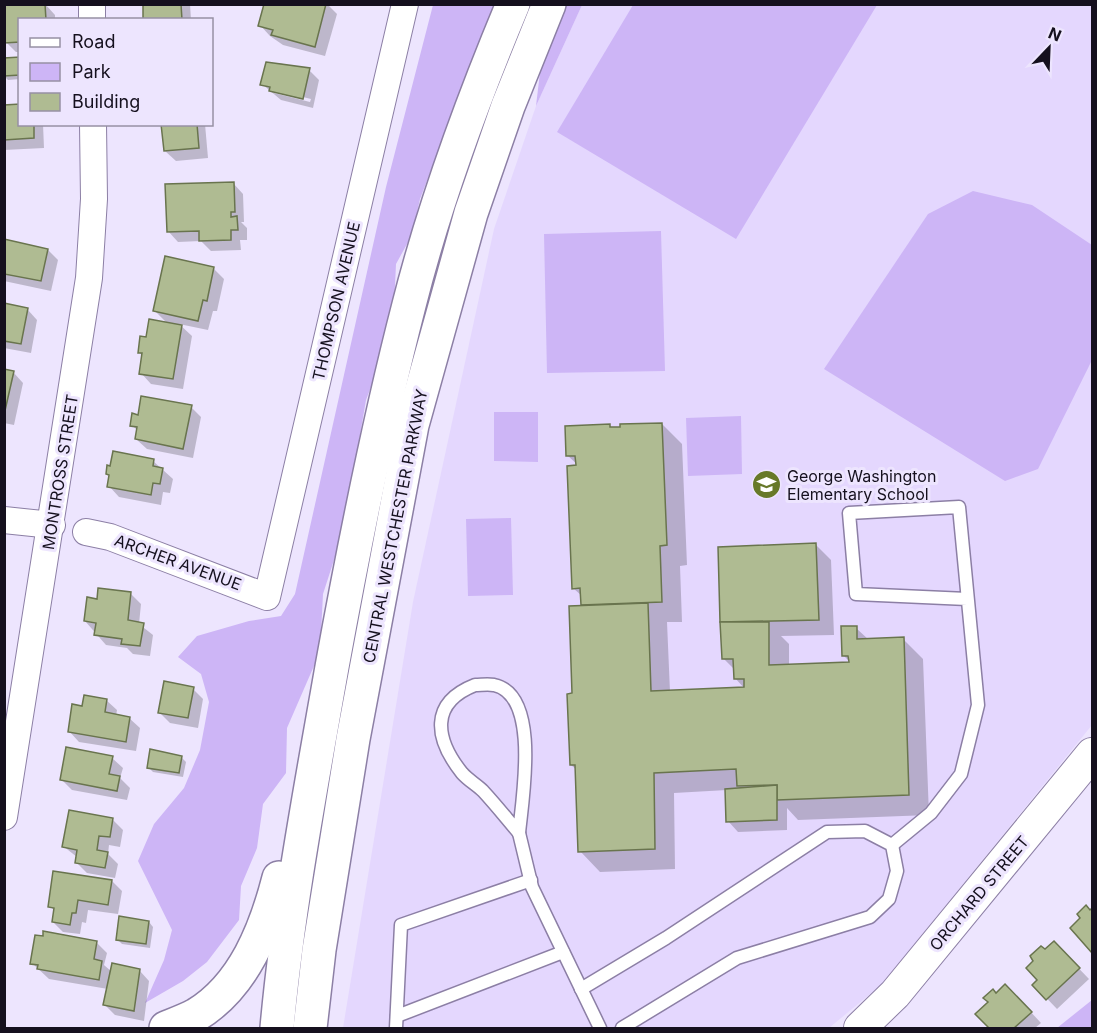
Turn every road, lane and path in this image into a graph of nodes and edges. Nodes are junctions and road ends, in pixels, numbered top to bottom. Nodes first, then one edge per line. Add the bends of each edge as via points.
1 (405, 4) edge
2 (513, 4) edge
3 (549, 4) edge
4 (93, 126) edge
5 (4, 520) edge
6 (52, 525) junction
7 (87, 532) dead end
8 (267, 597) joint
9 (967, 599) junction
10 (322, 723) junction
11 (1092, 754) edge
12 (4, 817) edge
13 (519, 833) junction
14 (892, 845) junction
15 (531, 880) junction
16 (564, 952) junction
17 (582, 989) junction
18 (396, 1022) edge
19 (598, 1028) edge
20 (166, 1029) edge
21 (277, 1029) edge
22 (310, 1029) edge
23 (622, 1029) edge
24 (860, 1029) edge

1 - 8 street, THOMPSON AVENUE
2 - 10 main road, CENTRAL WESTCHESTER PARKWAY via 438,205 409,303 362,505
3 - 22 main road, CENTRAL WESTCHESTER PARKWAY via 471,213 412,425 353,739
4 - 6 street, MONTROSS STREET via 89,279
5 - 6 street
6 - 12 street, MONTROSS STREET
7 - 8 street, ARCHER AVENUE via 110,537
9 - 9 lane via 959,507 849,513 856,594
9 - 14 lane via 978,705 961,774 931,813
10 - 20 main road via 262,934 227,988 197,1014
10 - 21 main road, CENTRAL WESTCHESTER PARKWAY via 298,857
11 - 24 street, ORCHARD STREET via 895,994
13 - 13 lane via 526,756 524,727 512,696 495,686 475,685 449,701 441,713 439,727 462,773
13 - 15 lane
14 - 17 lane via 865,831 827,832
14 - 23 lane via 897,871 889,899 870,916 737,958
15 - 16 lane
15 - 18 lane via 401,925
16 - 17 lane
16 - 18 lane
17 - 19 lane

